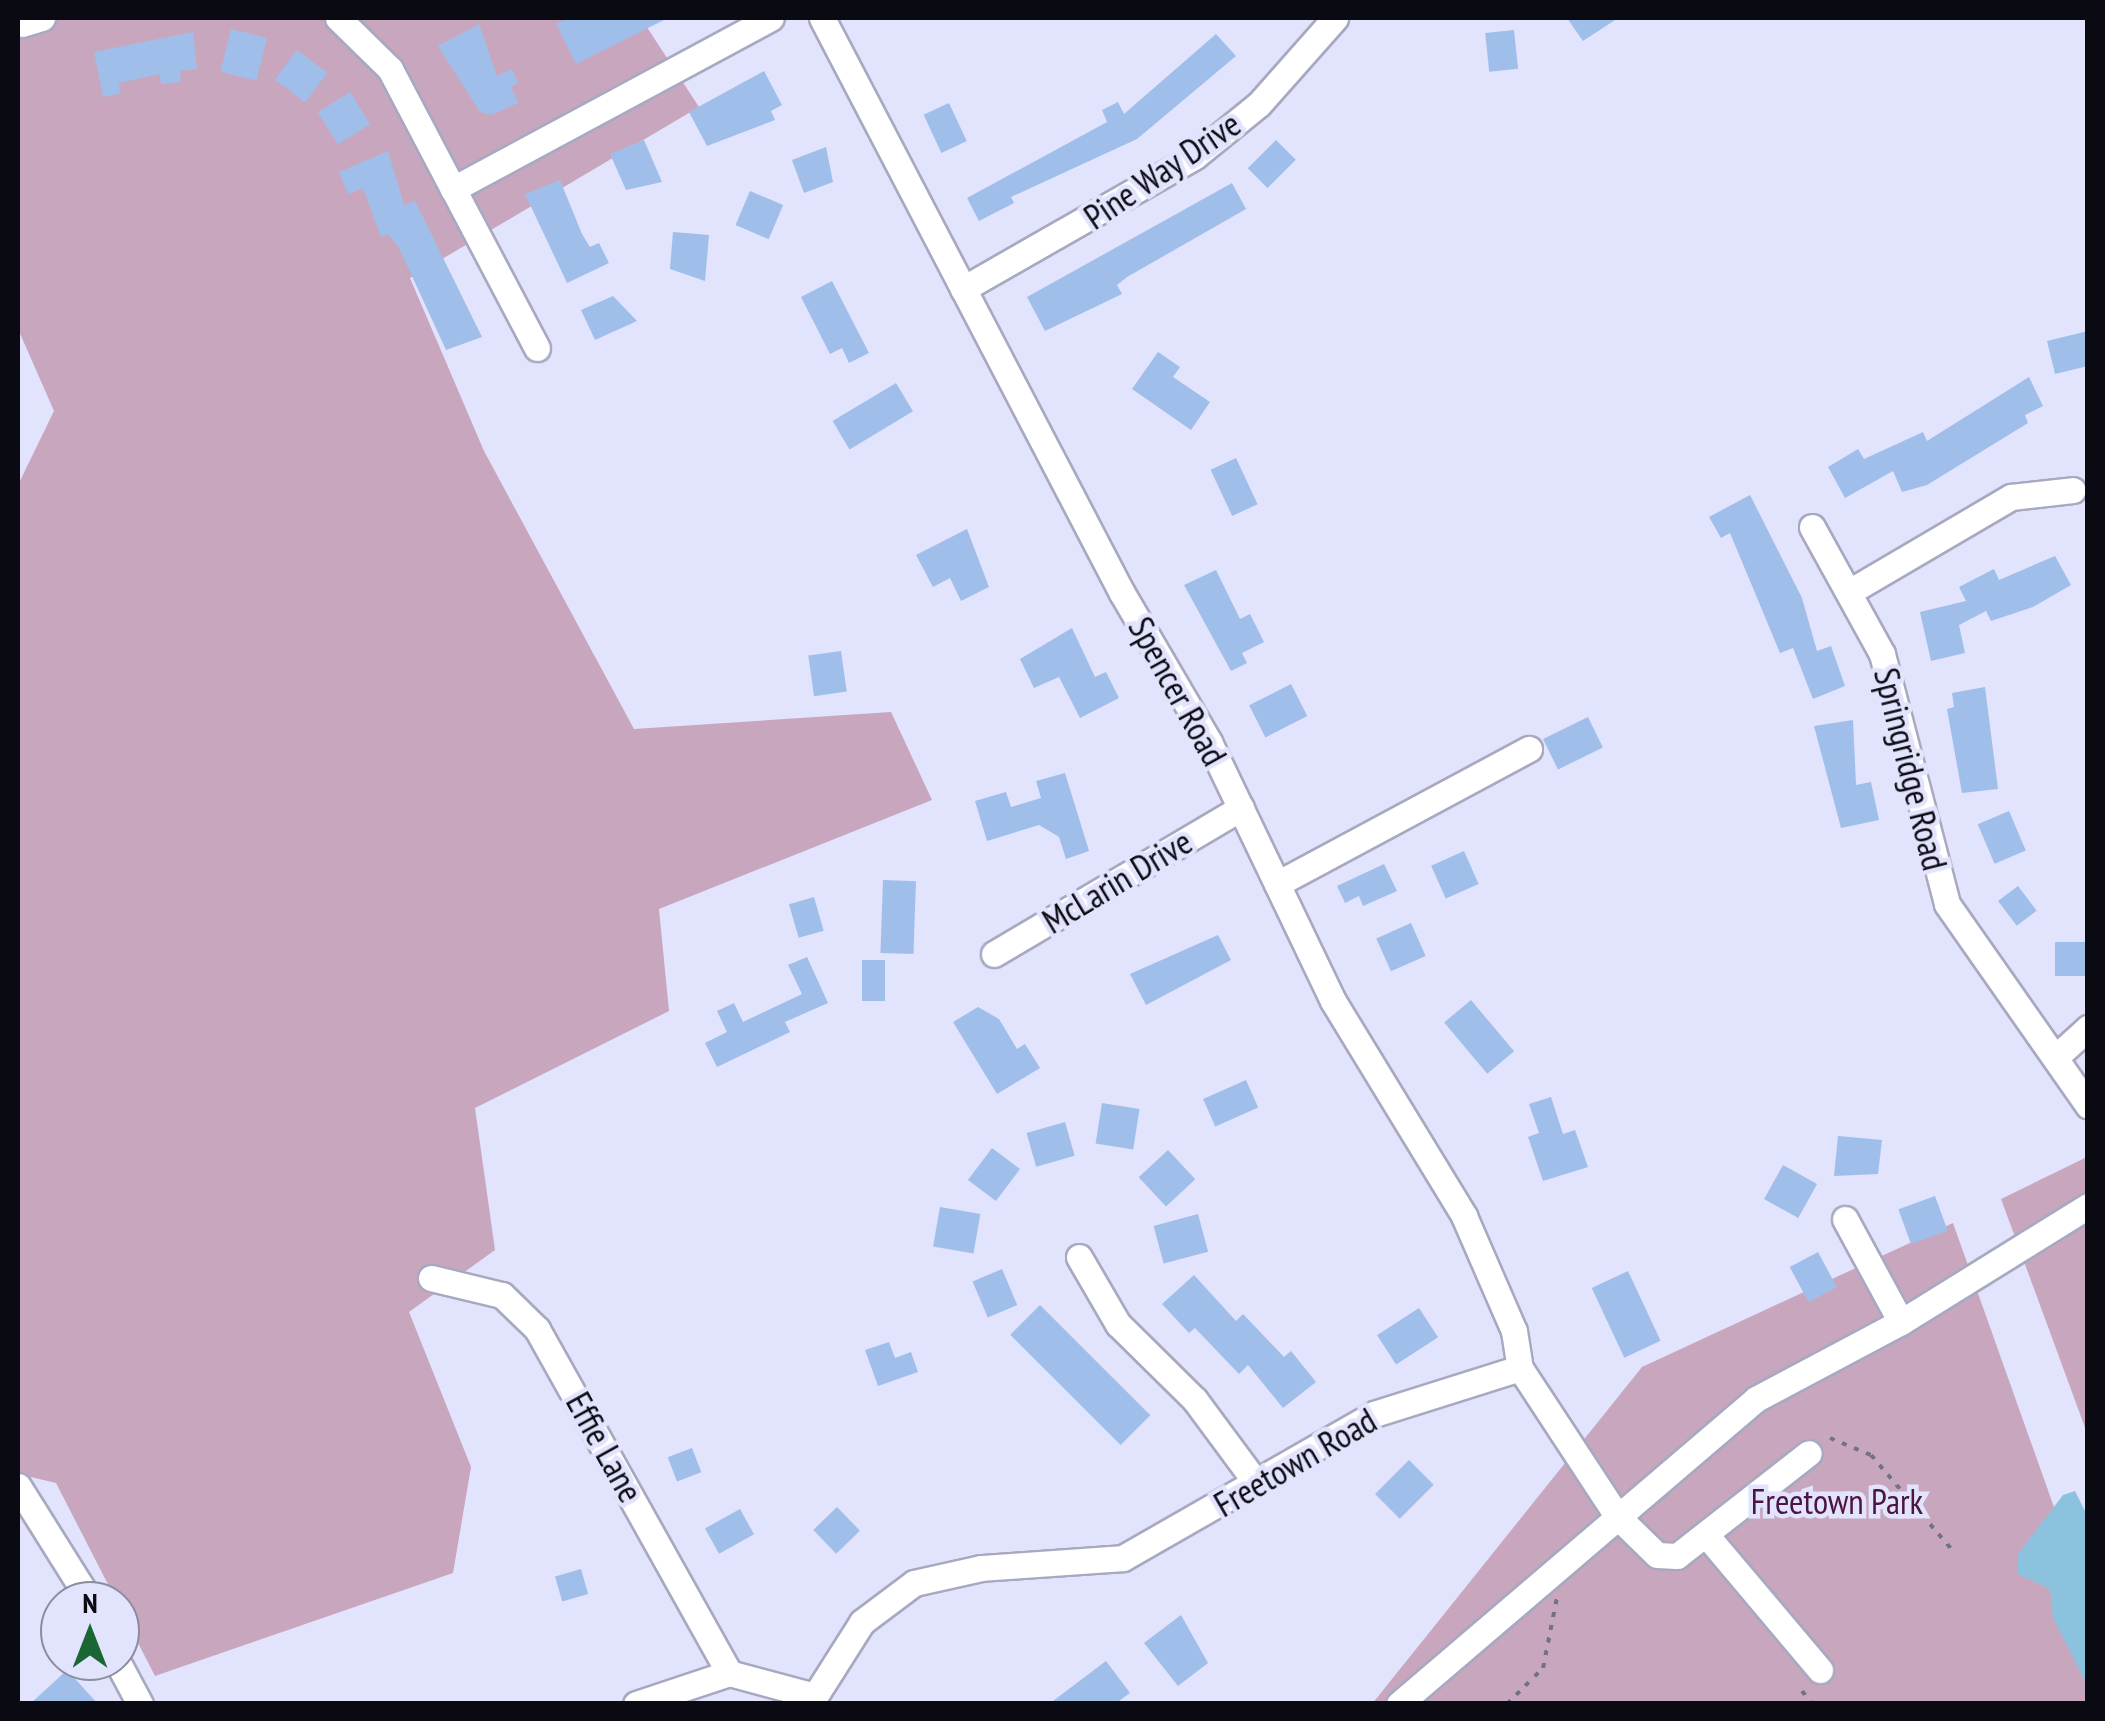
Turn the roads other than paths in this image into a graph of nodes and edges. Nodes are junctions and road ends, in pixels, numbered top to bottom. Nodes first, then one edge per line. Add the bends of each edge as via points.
1 (338, 18) edge
2 (771, 18) edge
3 (822, 18) edge
4 (1335, 18) edge
5 (453, 188) junction
6 (962, 290) junction
7 (537, 348) dead end
8 (2073, 490) dead end
9 (1812, 527) dead end
10 (1850, 592) junction
11 (1528, 750) dead end
12 (1240, 808) junction
13 (1277, 884) junction
14 (994, 954) dead end
15 (2088, 1028) edge
16 (2057, 1056) junction
17 (2088, 1105) edge
18 (2088, 1206) edge
19 (1846, 1220) dead end
20 (1080, 1258) dead end
21 (430, 1278) dead end
22 (1901, 1322) junction
23 (1520, 1368) junction
24 (1819, 1446) road end
25 (1255, 1480) junction
26 (18, 1486) edge
27 (1618, 1518) junction
28 (1708, 1537) junction
29 (77, 1581) edge
30 (1820, 1670) dead end
31 (729, 1673) junction
32 (128, 1681) edge
33 (812, 1700) edge
34 (140, 1704) edge
35 (636, 1704) edge
36 (1399, 1704) edge

1 - 5 street via 390,69
2 - 5 street
3 - 6 street, Spencer Road
4 - 6 street, Pine Way Drive via 1259,104 1196,156
5 - 7 street
6 - 12 street, Spencer Road
8 - 10 street via 2010,497
9 - 10 street, Springridge Road
10 - 16 street, Springridge Road via 1894,689 1947,904
11 - 13 street
12 - 13 street, Spencer Road
12 - 14 street, McLarin Drive
13 - 23 street, Spencer Road via 1333,1001 1464,1216 1514,1331
15 - 16 street
16 - 17 street, Springridge Road
18 - 22 street
19 - 22 street
20 - 25 street via 1118,1324 1196,1400
21 - 31 street, Effie Lane via 502,1295 537,1329
22 - 27 street via 1756,1399
23 - 25 street, Freetown Road via 1374,1414
23 - 27 street
24 - 28 street
25 - 33 street, Freetown Road via 1123,1558 981,1568 914,1583 862,1622
26 - 29 street
27 - 28 street via 1656,1556 1676,1556
27 - 36 street
28 - 30 street
31 - 33 street
31 - 35 street
32 - 34 street

